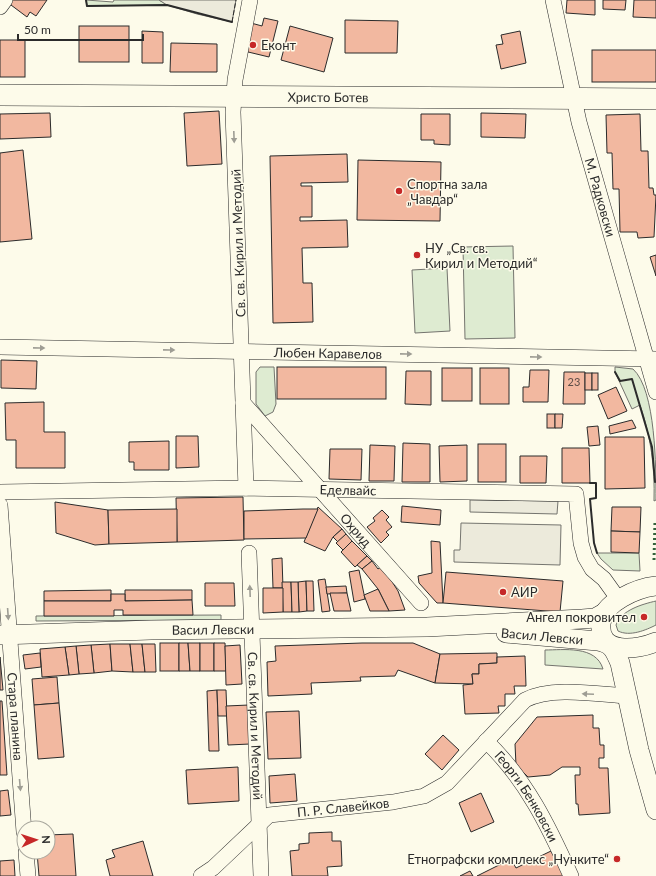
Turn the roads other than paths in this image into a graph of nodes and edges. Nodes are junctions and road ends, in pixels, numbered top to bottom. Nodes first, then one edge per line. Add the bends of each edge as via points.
1 (5, 0) edge
2 (250, 0) edge
3 (553, 0) edge
4 (0, 7) edge
5 (0, 95) edge
6 (233, 98) junction
7 (574, 99) junction
8 (656, 99) edge
9 (0, 347) edge
10 (242, 351) junction
11 (652, 359) edge
12 (656, 392) edge
13 (243, 403) junction
14 (246, 488) junction
15 (321, 489) junction
16 (0, 492) edge
17 (0, 505) edge
18 (249, 553) dead end
19 (656, 586) edge
20 (618, 600) junction
21 (422, 603) dead end
22 (604, 613) junction
23 (427, 627) junction
24 (252, 629) junction
25 (5, 635) edge
26 (652, 643) edge
27 (608, 644) junction
28 (627, 696) junction
29 (634, 727) junction
30 (486, 741) junction
31 (656, 810) edge
32 (23, 820) edge
33 (259, 825) junction
34 (27, 860) edge
35 (28, 876) edge
36 (201, 876) edge
37 (261, 876) edge
38 (571, 876) edge

1 - 4 street
2 - 6 street, Св. св. Кирил и Методий
3 - 7 street, М. Радковски
5 - 6 main road, Христо Ботев
6 - 7 main road, Христо Ботев
6 -> 10 street, Св. св. Кирил и Методий
7 - 8 main road, Христо Ботев
7 - 11 street, М. Радковски
9 -> 10 street, Любен Каравелов
10 -> 11 street, Любен Каравелов
10 - 13 street, Св. св. Кирил и Методий
11 - 12 street, М. Радковски
13 - 14 street, Св. св. Кирил и Методий
13 - 15 street, Охрид
14 - 15 street, Еделвайс
14 - 16 street, Еделвайс
15 - 20 street, Еделвайс via 576,494 585,557
15 - 21 street, Охрид
17 -> 25 street, Стара планина
24 -> 18 street, Св. св. Кирил и Методий
19 - 20 street via 632,592
20 - 22 street
22 - 23 street, Васил Левски via 596,618
22 - 27 street via 600,624 602,635
23 - 24 street, Васил Левски
23 - 27 street, Васил Левски via 598,641
24 - 25 street, Васил Левски
24 - 33 street, Св. св. Кирил и Методий
25 -> 32 street, Стара планина
26 - 27 street, Васил Левски via 624,648
26 - 29 street via 639,653 631,672
27 - 28 street via 620,663
28 - 29 street
28 -> 30 street, П. Р. Славейков via 552,692 535,694 525,700
29 - 31 street via 644,773
30 - 33 street, П. Р. Славейков via 447,783 424,796 394,802 269,815
30 - 38 street, Георги Бенковски via 505,759 531,797
33 - 36 street, П. Р. Славейков
33 - 37 street, Св. св. Кирил и Методий
34 - 35 street

